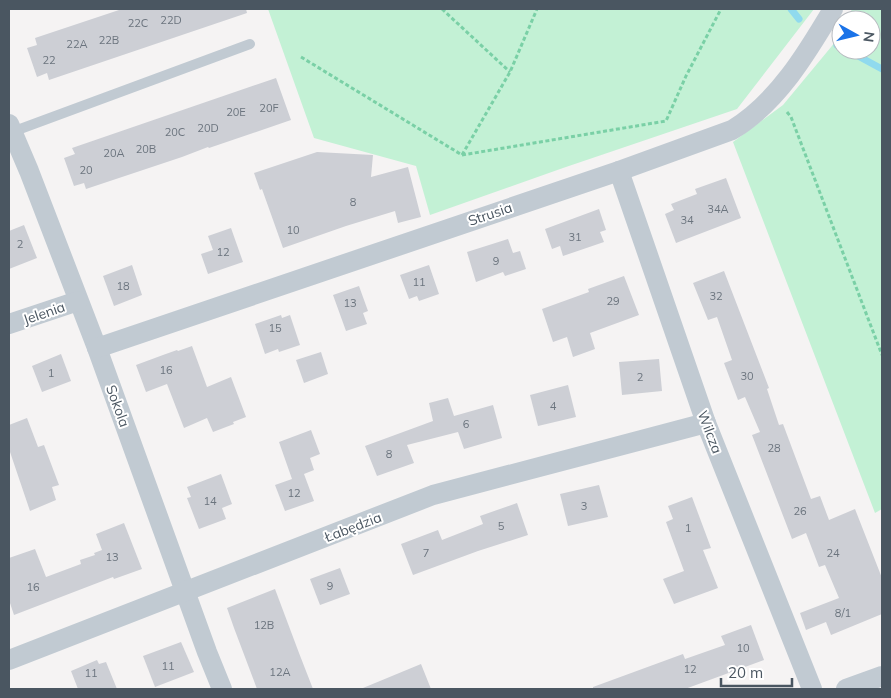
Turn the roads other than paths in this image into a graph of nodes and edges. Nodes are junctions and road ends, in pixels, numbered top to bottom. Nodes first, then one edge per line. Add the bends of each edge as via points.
1 (833, 9) edge
2 (250, 44) dead end
3 (11, 128) edge
4 (619, 171) junction
5 (78, 301) junction
6 (9, 324) edge
7 (96, 348) junction
8 (706, 423) junction
9 (186, 591) junction
10 (9, 660) edge
11 (882, 676) edge
12 (222, 689) edge
13 (812, 689) edge
14 (846, 689) edge

1 - 4 street, Strusia via 792,72 765,105 745,122 732,130
2 - 3 lane
3 - 5 street, Sokola
4 - 7 street, Strusia
4 - 8 street, Wilcza
5 - 6 street, Jelenia
5 - 7 street, Sokola
7 - 9 street, Sokola
8 - 9 street, Łabędzia via 433,495
8 - 13 street, Wilcza
9 - 10 street, Łabędzia
9 - 12 street, Sokola
11 - 14 street

